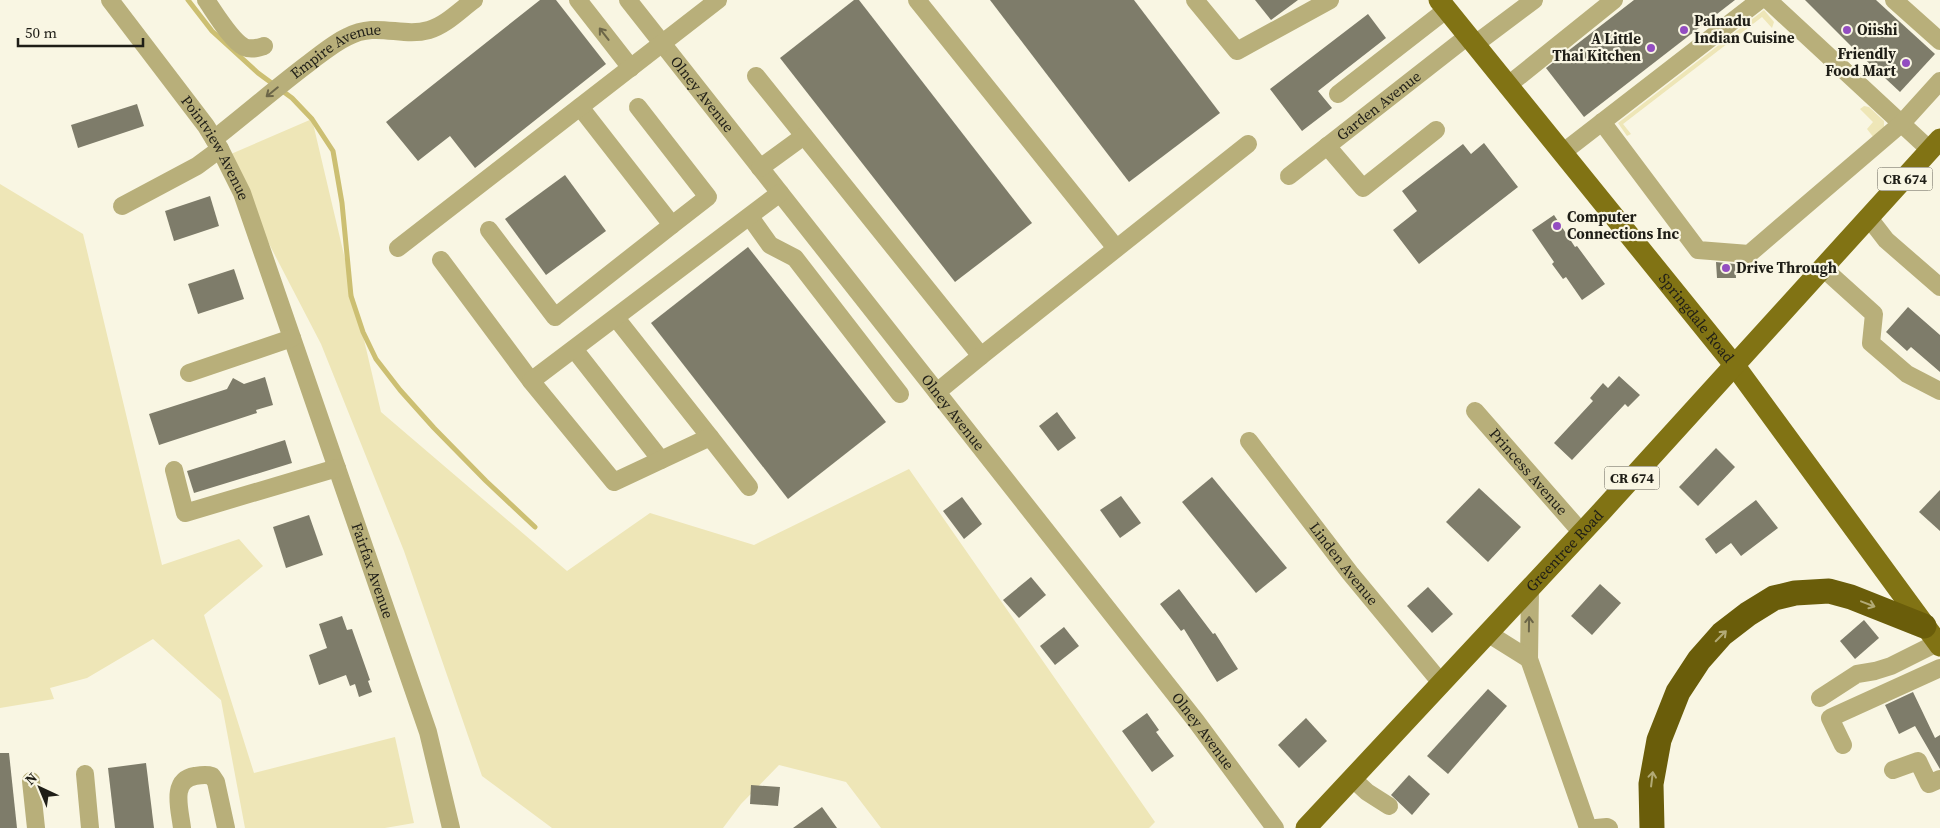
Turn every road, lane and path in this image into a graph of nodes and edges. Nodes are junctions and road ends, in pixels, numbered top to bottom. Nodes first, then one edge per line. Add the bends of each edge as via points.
1 (110, 0) edge
2 (206, 0) edge
3 (474, 0) edge
4 (578, 0) edge
5 (628, 0) edge
6 (718, 0) edge
7 (917, 0) edge
8 (1195, 0) edge
9 (1330, 0) edge
10 (1534, 0) edge
11 (1614, 0) edge
12 (1760, 0) edge
13 (1768, 0) edge
14 (1894, 0) edge
15 (1442, 5) edge
16 (1471, 41) junction
17 (1940, 41) edge
18 (662, 44) junction
19 (264, 46) dead end
20 (631, 68) junction
21 (756, 76) dead end
22 (1940, 81) edge
23 (1507, 86) junction
24 (1338, 94) dead end
25 (580, 107) junction
26 (638, 107) dead end
27 (1602, 122) junction
28 (1902, 123) junction
29 (1436, 130) dead end
30 (804, 136) junction
31 (217, 144) junction
32 (1248, 144) dead end
33 (1935, 145) edge
34 (1327, 146) junction
35 (1562, 153) junction
36 (760, 168) junction
37 (1289, 176) dead end
38 (780, 193) junction
39 (122, 206) dead end
40 (750, 217) junction
41 (1869, 218) junction
42 (672, 226) junction
43 (489, 230) dead end
44 (398, 248) dead end
45 (1116, 248) junction
46 (441, 260) dead end
47 (1823, 268) junction
48 (1940, 287) edge
49 (284, 315) joint
50 (616, 318) junction
51 (292, 338) junction
52 (574, 349) junction
53 (981, 356) junction
54 (1735, 366) junction
55 (189, 373) dead end
56 (531, 381) junction
57 (1940, 391) edge
58 (937, 392) junction
59 (900, 394) dead end
60 (1475, 411) dead end
61 (710, 437) junction
62 (1249, 441) dead end
63 (661, 460) junction
64 (337, 468) junction
65 (174, 470) dead end
66 (749, 487) dead end
67 (1582, 533) junction
68 (1530, 589) junction
69 (1489, 634) junction
70 (1934, 638) edge
71 (1529, 659) junction
72 (1940, 668) edge
73 (1442, 684) junction
74 (1820, 698) dead end
75 (1843, 745) dead end
76 (1893, 770) dead end
77 (85, 774) dead end
78 (1353, 779) junction
79 (1940, 779) edge
80 (31, 782) dead end
81 (1389, 806) dead end
82 (36, 828) edge
83 (90, 828) edge
84 (182, 828) edge
85 (226, 828) edge
86 (451, 828) edge
87 (1275, 828) edge
88 (1306, 828) edge
89 (1588, 828) edge
90 (1596, 828) edge
91 (1609, 828) edge
92 (1652, 828) edge

1 - 31 street, Pointview Avenue
2 - 19 street via 236,41 255,49
3 -> 31 street, Empire Avenue via 432,29 372,29 346,37 296,73
20 -> 4 street
5 - 18 street, Olney Avenue
6 - 18 street
7 - 45 street
8 - 9 street via 1237,51
10 - 16 street, Garden Avenue
11 - 23 street
12 - 27 street
13 - 28 street
14 - 17 street
15 - 16 main road, Springdale Road
15 - 24 street
16 - 23 main road, Springdale Road
16 - 34 street, Garden Avenue
18 - 20 street
18 - 36 street, Olney Avenue
20 - 25 street
21 - 30 street
22 - 28 street
23 - 35 main road, Springdale Road
25 - 42 street
25 - 44 street
26 - 42 street via 708,197
27 - 28 street via 1698,250 1749,254
27 - 35 street
28 - 33 street
29 - 34 street via 1363,188
30 - 36 street
30 - 53 street
31 - 39 street, Empire Avenue via 197,166
31 - 49 street, Pointview Avenue via 242,194
32 - 45 street
33 - 41 main road, Greentree Road / CR 674
34 - 37 street, Garden Avenue
35 - 54 main road, Springdale Road
36 - 38 street, Olney Avenue
38 - 40 street
38 - 58 street, Olney Avenue
40 - 50 street
40 - 59 street via 770,244 795,258
41 - 47 main road, Greentree Road / CR 674
41 - 48 street via 1886,240
42 - 43 street via 555,317
45 - 53 street
46 - 56 street
47 - 54 main road, Greentree Road / CR 674
47 - 57 street via 1874,314 1871,343 1907,374
49 - 51 street, Fairfax Avenue
50 - 52 street
50 - 61 street
51 - 55 street
51 - 64 street, Fairfax Avenue
52 - 56 street
52 - 63 street
53 - 58 street
54 - 67 main road, Greentree Road / CR 674
54 - 70 main road, Springdale Road
56 - 63 street via 614,482
58 - 87 street, Olney Avenue via 1196,721
60 - 67 street, Princess Avenue
61 - 63 street
61 - 66 street
62 - 73 street, Linden Avenue via 1350,574
64 - 65 street via 185,512
64 - 86 street, Fairfax Avenue via 428,732
67 - 68 main road, Greentree Road / CR 674
68 - 69 main road, Greentree Road / CR 674
71 -> 68 street
69 - 71 street
69 - 73 main road, Greentree Road / CR 674
70 - 74 street via 1891,666 1857,674
92 -> 70 highway via 1651,784 1659,740 1678,692 1699,660 1722,634 1741,619 1774,598 1829,591 1851,597
71 - 89 street
72 - 75 street via 1830,718
73 - 78 main road, Greentree Road / CR 674
76 - 79 street via 1918,761 1929,784
77 - 83 street
78 - 81 street
78 - 88 main road, Greentree Road / CR 674
80 - 82 street
84 - 85 street via 178,794 181,784 189,777 206,774 216,782
90 - 91 street

